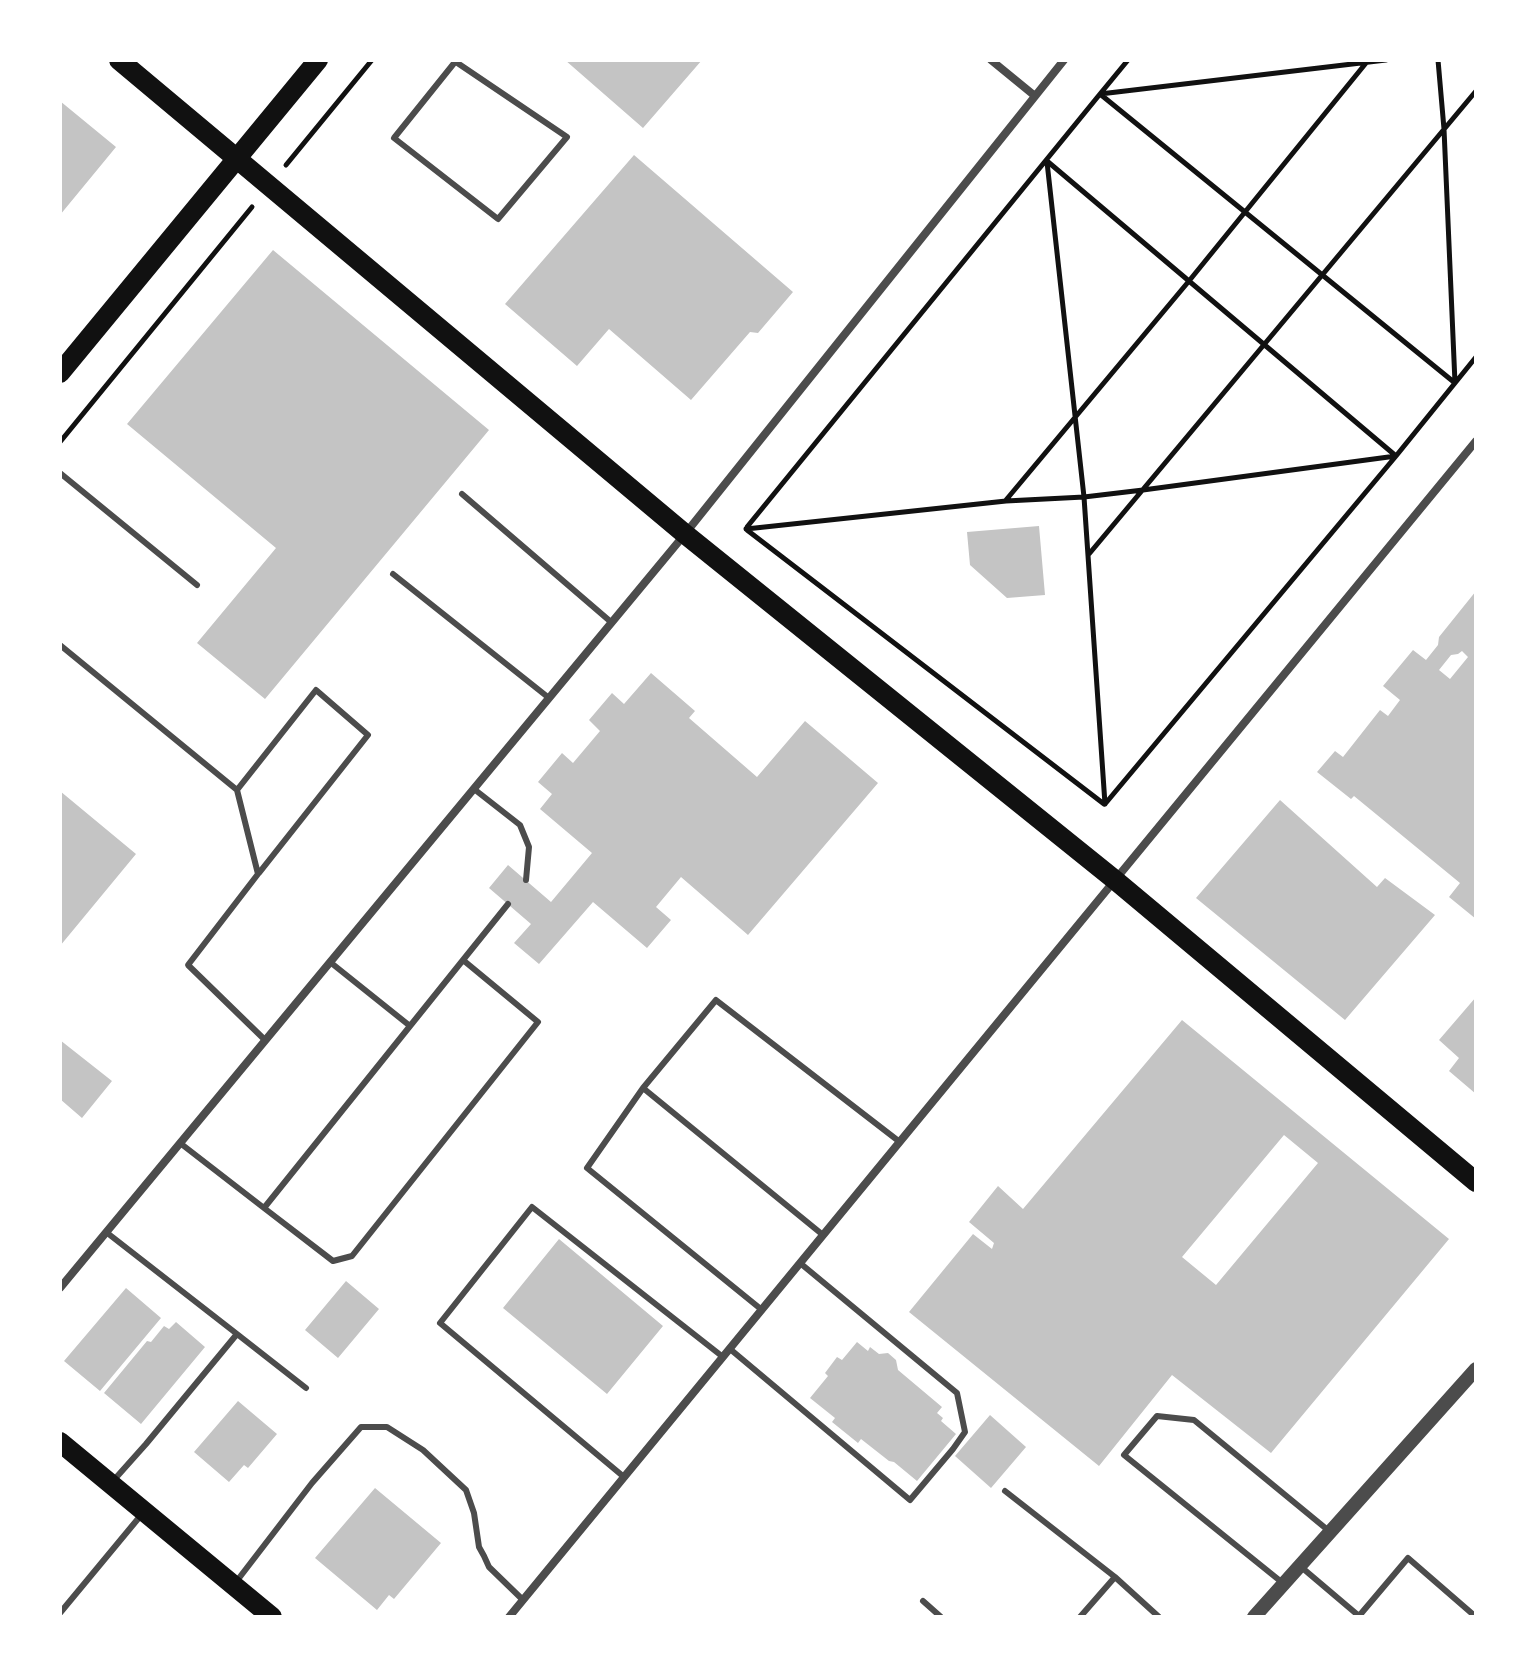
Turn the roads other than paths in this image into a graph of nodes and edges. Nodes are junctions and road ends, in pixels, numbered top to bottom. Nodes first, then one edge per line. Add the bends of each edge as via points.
1 (119, 60) edge
2 (318, 60) edge
3 (991, 60) edge
4 (1064, 60) edge
5 (454, 61) edge
6 (1035, 96) junction
7 (237, 159) junction
8 (60, 373) edge
9 (1474, 448) edge
10 (60, 473) edge
11 (462, 494) dead end
12 (685, 534) junction
13 (393, 574) dead end
14 (197, 585) dead end
15 (611, 622) junction
16 (60, 645) edge
17 (549, 698) junction
18 (474, 789) junction
19 (237, 790) junction
20 (258, 874) junction
21 (526, 880) dead end
22 (1115, 880) junction
23 (508, 904) dead end
24 (463, 960) junction
25 (330, 962) junction
26 (410, 1026) junction
27 (265, 1040) junction
28 (643, 1088) junction
29 (900, 1142) junction
30 (180, 1143) junction
31 (1474, 1178) edge
32 (264, 1208) junction
33 (106, 1232) junction
34 (823, 1235) junction
35 (800, 1263) junction
36 (60, 1288) edge
37 (762, 1310) junction
38 (237, 1334) junction
39 (730, 1349) junction
40 (723, 1357) junction
41 (1476, 1369) edge
42 (306, 1388) dead end
43 (60, 1442) edge
44 (624, 1477) junction
45 (110, 1484) junction
46 (1005, 1491) dead end
47 (145, 1512) junction
48 (1331, 1532) junction
49 (1300, 1566) junction
50 (1115, 1577) junction
51 (1284, 1584) junction
52 (233, 1585) junction
53 (523, 1600) junction
54 (923, 1601) dead end
55 (60, 1613) edge
56 (1358, 1616) edge
57 (272, 1617) edge
58 (509, 1617) edge
59 (941, 1617) edge
60 (1080, 1617) edge
61 (1159, 1617) edge
62 (1254, 1617) edge
63 (1476, 1617) edge

1 - 7 main road
2 - 7 main road
3 - 6 street
4 - 6 street
5 - 5 lane via 394,138 498,219 567,137
6 - 12 street
7 - 8 main road
7 - 12 main road
9 - 22 street
10 - 14 lane
11 - 15 lane
12 - 15 street
12 - 22 main road
13 - 17 lane
15 - 17 street
16 - 19 lane
17 - 18 street
18 - 21 lane via 520,825 529,847
18 - 25 street
19 - 20 lane
19 - 20 lane via 316,690 368,735
20 - 27 lane via 188,965
22 - 29 street
22 - 31 main road
23 - 24 lane
24 - 26 lane
24 - 32 lane via 538,1022 352,1256 333,1261
25 - 26 lane
25 - 27 street
26 - 32 lane
27 - 30 street
28 - 29 lane via 716,1000
28 - 34 lane
28 - 37 lane via 587,1168
29 - 34 street
30 - 32 lane
30 - 33 street
33 - 36 street
33 - 38 lane
34 - 35 street
35 - 37 street
35 - 39 lane via 957,1393 965,1432 953,1449 910,1500
37 - 39 street
38 - 42 lane
38 - 45 lane
39 - 40 street
40 - 44 street
40 - 44 lane via 532,1207 440,1323
41 - 48 street
43 - 45 main road
44 - 53 street
45 - 47 main road
46 - 50 lane
47 - 52 main road
47 - 55 lane
48 - 49 street
48 - 51 lane via 1194,1420 1157,1416 1124,1455
49 - 51 street
49 - 56 lane
50 - 60 lane
50 - 61 lane
51 - 62 street
52 - 53 lane via 361,1427 387,1427 423,1450 466,1490 489,1567
52 - 57 main road
53 - 58 street
54 - 59 lane
56 - 63 lane via 1408,1558

